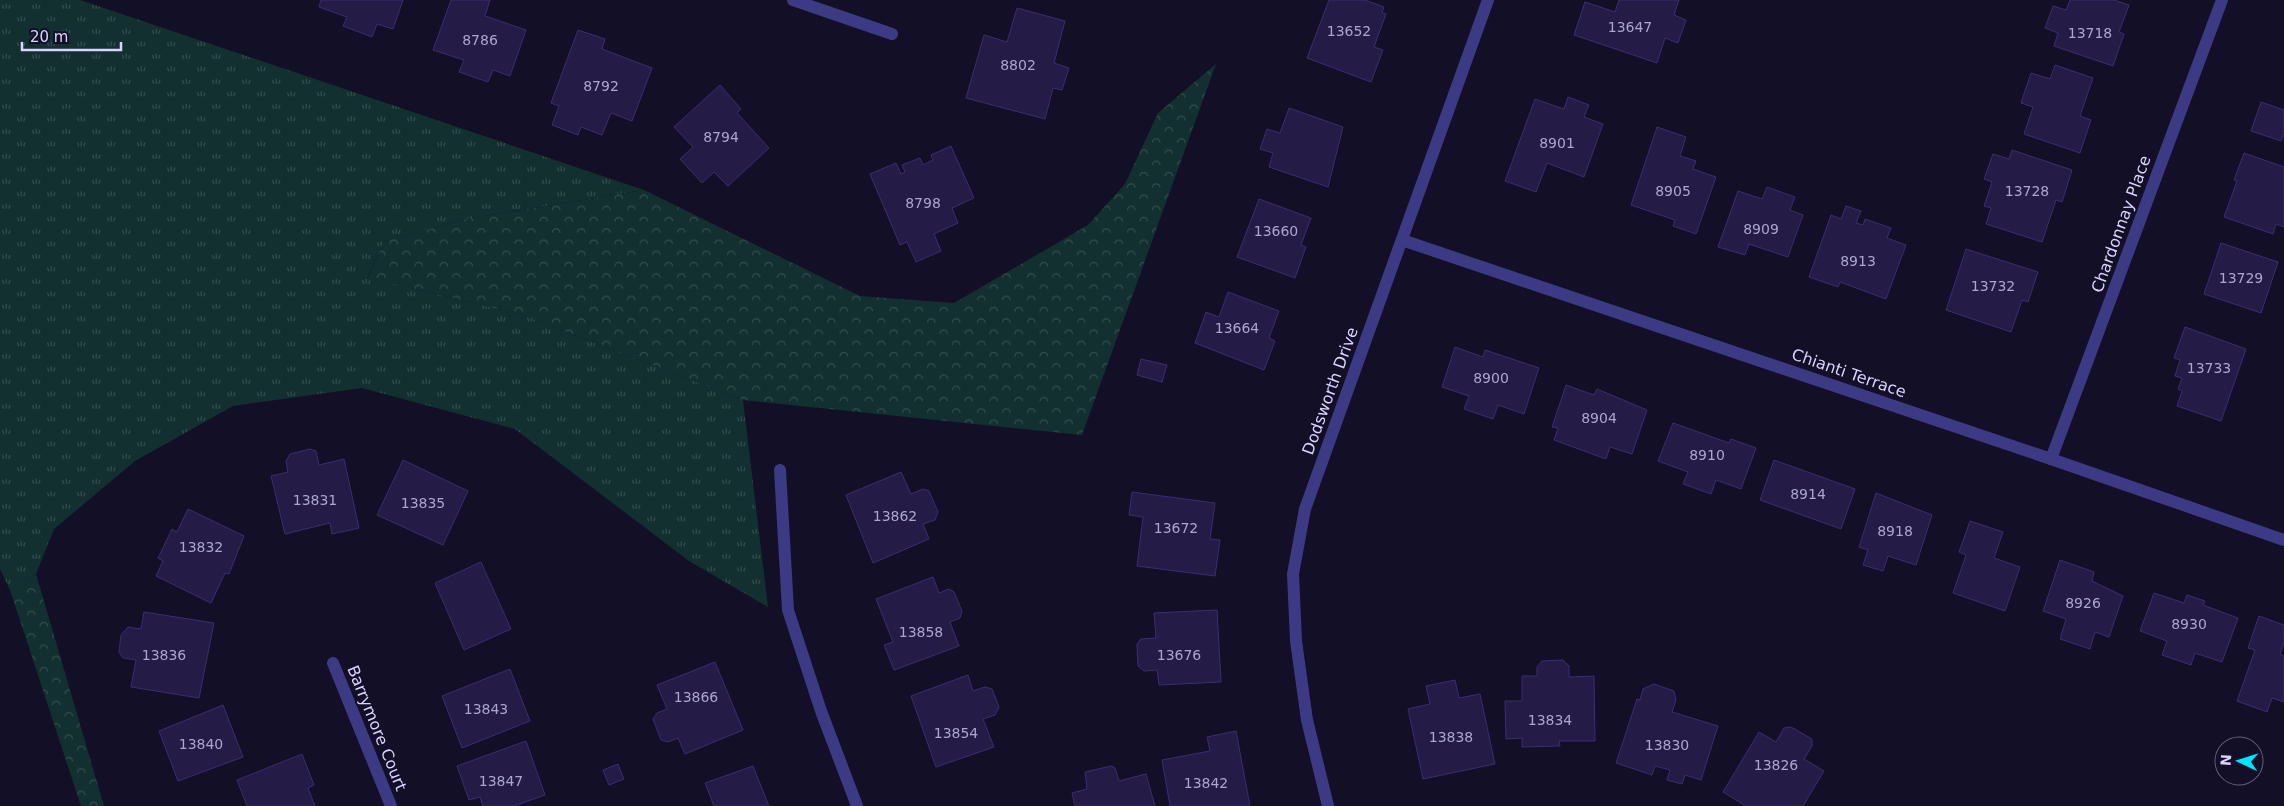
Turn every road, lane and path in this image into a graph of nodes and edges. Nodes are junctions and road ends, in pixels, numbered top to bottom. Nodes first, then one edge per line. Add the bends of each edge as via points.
1 (793, 0) edge
2 (1488, 0) edge
3 (2222, 0) edge
4 (892, 34) dead end
5 (1402, 240) junction
6 (2051, 458) junction
7 (780, 470) dead end
8 (2284, 540) edge
9 (333, 663) dead end
10 (391, 806) edge
11 (857, 806) edge
12 (1328, 806) edge

1 - 4 street
2 - 5 street, Dodsworth Drive
3 - 6 street, Chardonnay Place
5 - 6 street, Chianti Terrace
5 - 12 street, Dodsworth Drive via 1304,509 1293,574 1296,641 1307,720
6 - 8 street, Chianti Terrace
7 - 11 street via 788,610
9 - 10 street, Barrymore Court

